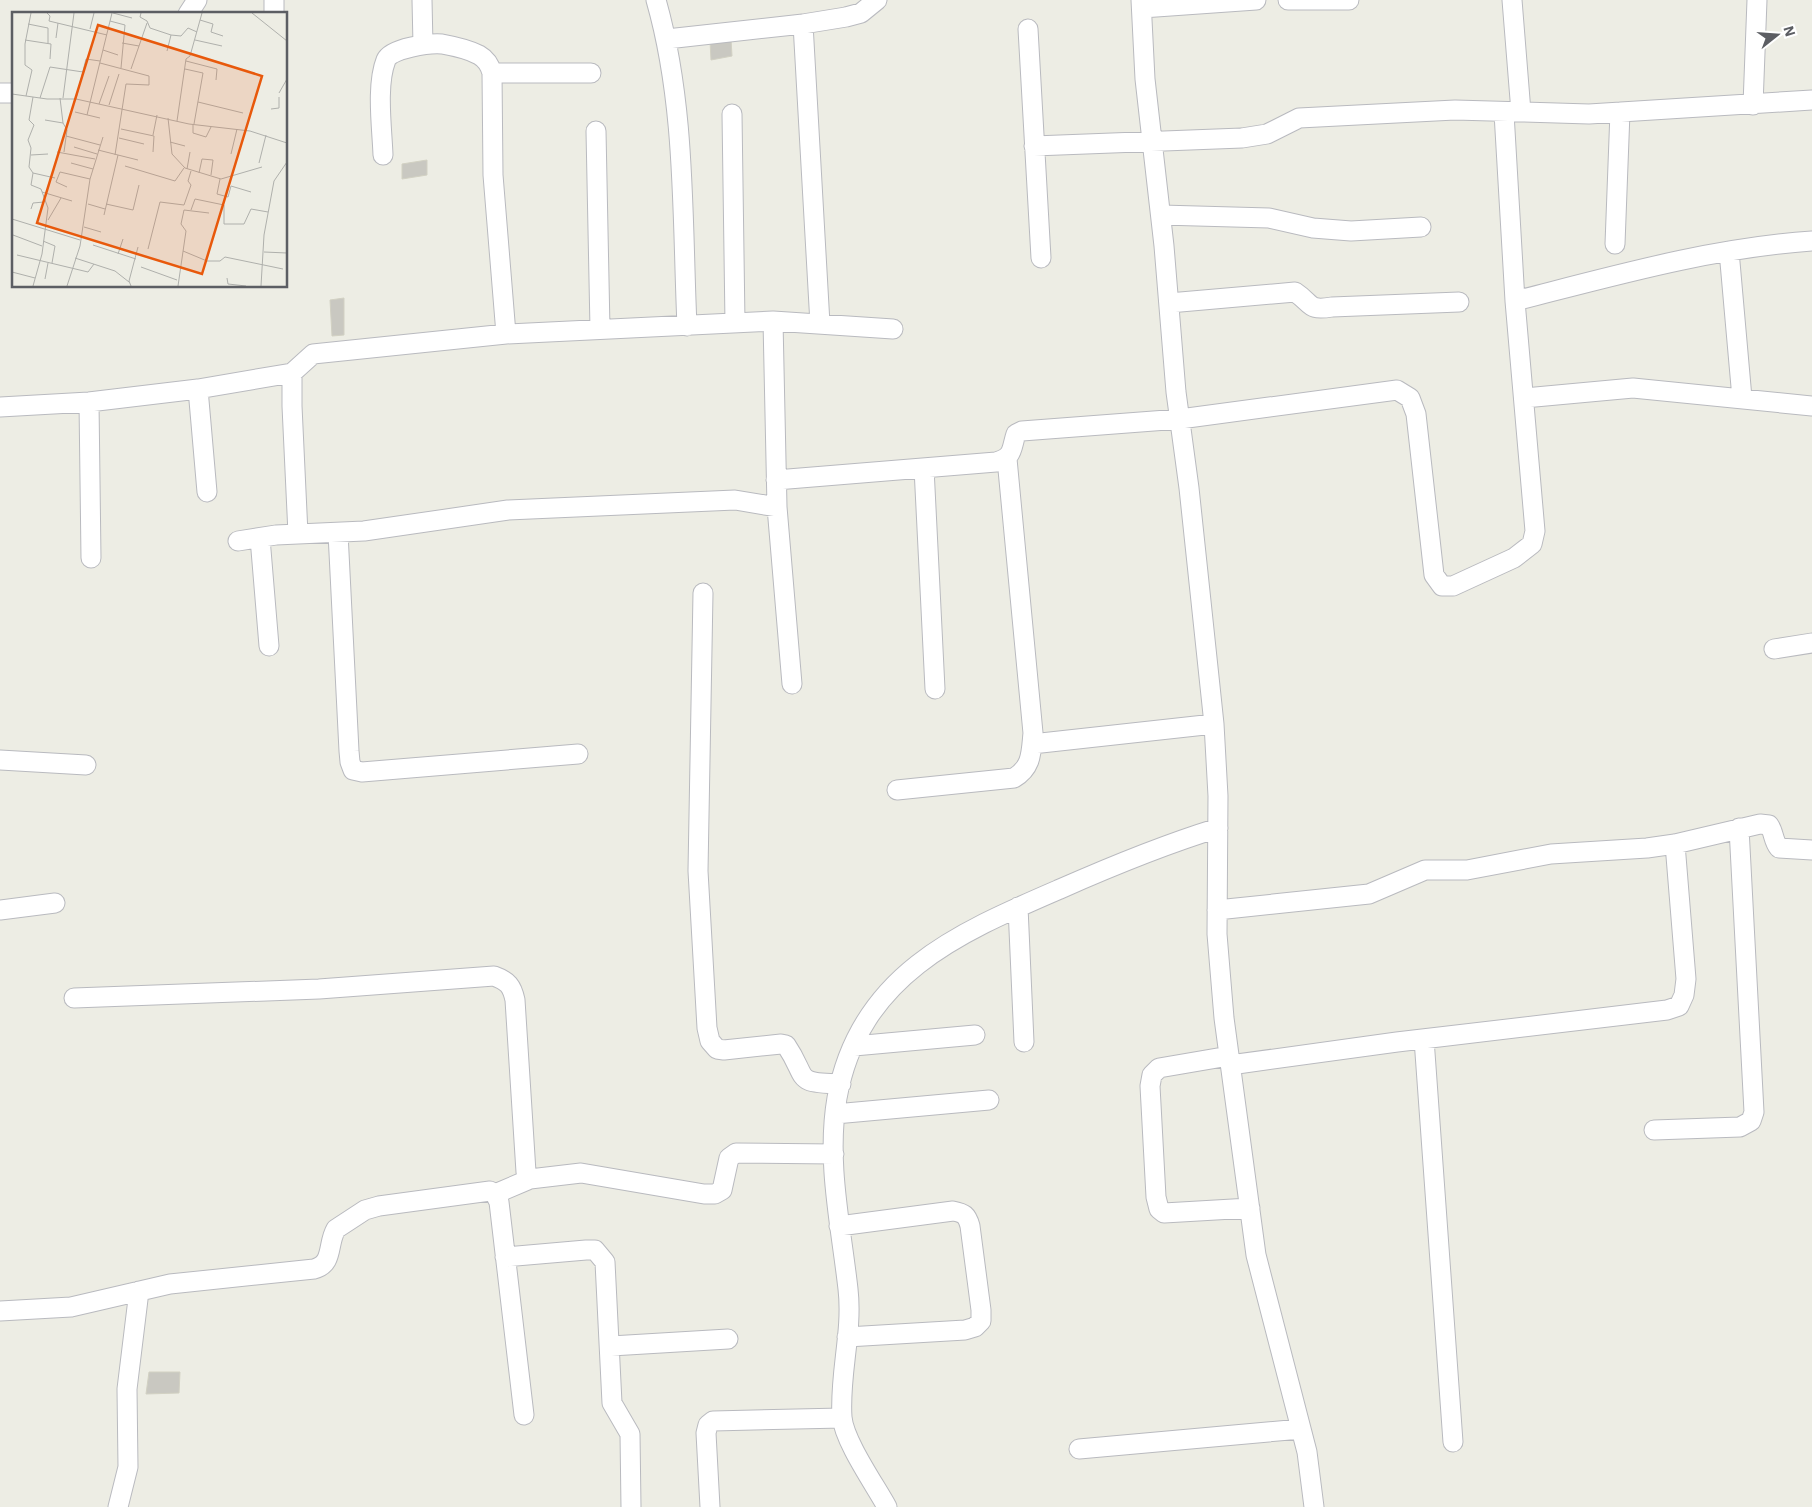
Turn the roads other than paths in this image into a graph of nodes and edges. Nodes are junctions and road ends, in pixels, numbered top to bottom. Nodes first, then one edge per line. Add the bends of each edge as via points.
1 (422, 0) edge
2 (656, 0) edge
3 (877, 0) edge
4 (1256, 0) edge
5 (1288, 0) edge
6 (1349, 0) edge
7 (1512, 0) edge
8 (1757, 0) edge
9 (1141, 4) edge
10 (803, 24) junction
11 (1028, 29) dead end
12 (667, 39) junction
13 (424, 45) junction
14 (492, 72) junction
15 (591, 73) dead end
16 (1812, 100) edge
17 (1753, 105) junction
18 (1620, 112) junction
19 (1513, 113) junction
20 (732, 114) dead end
21 (596, 131) dead end
22 (1153, 141) junction
23 (1034, 146) junction
24 (383, 155) dead end
25 (1161, 215) junction
26 (1421, 227) dead end
27 (1812, 241) edge
28 (1615, 244) dead end
29 (1729, 251) junction
30 (1041, 258) dead end
31 (1515, 301) junction
32 (1459, 302) dead end
33 (1169, 303) junction
34 (773, 320) junction
35 (735, 323) junction
36 (820, 324) junction
37 (687, 326) junction
38 (893, 329) dead end
39 (600, 330) junction
40 (506, 334) junction
41 (292, 373) junction
42 (198, 389) junction
43 (1524, 398) junction
44 (1742, 398) junction
45 (89, 402) junction
46 (1812, 406) edge
47 (0, 407) edge
48 (1180, 419) junction
49 (1007, 459) junction
50 (924, 468) junction
51 (776, 480) junction
52 (206, 492) dead end
53 (777, 507) junction
54 (338, 532) junction
55 (298, 534) junction
56 (260, 538) junction
57 (238, 541) dead end
58 (91, 558) dead end
59 (704, 593) dead end
60 (1812, 644) edge
61 (269, 646) dead end
62 (1774, 649) dead end
63 (792, 684) dead end
64 (935, 689) dead end
65 (1214, 724) junction
66 (1032, 744) junction
67 (578, 754) dead end
68 (0, 760) edge
69 (86, 765) dead end
70 (897, 790) dead end
71 (1218, 828) junction
72 (1739, 828) junction
73 (1675, 844) junction
74 (1812, 850) edge
75 (55, 903) dead end
76 (1018, 907) junction
77 (0, 910) edge
78 (1217, 910) junction
79 (74, 998) dead end
80 (975, 1036) dead end
81 (1424, 1039) junction
82 (1024, 1042) dead end
83 (854, 1046) junction
84 (1230, 1060) junction
85 (840, 1084) junction
86 (989, 1100) dead end
87 (835, 1114) junction
88 (1654, 1130) dead end
89 (834, 1154) junction
90 (530, 1179) junction
91 (495, 1194) junction
92 (1250, 1208) junction
93 (839, 1226) junction
94 (505, 1257) junction
95 (139, 1291) junction
96 (0, 1311) edge
97 (847, 1338) junction
98 (728, 1340) dead end
99 (611, 1346) junction
100 (524, 1415) dead end
101 (842, 1418) junction
102 (1301, 1429) junction
103 (1453, 1442) dead end
104 (1079, 1449) dead end
105 (118, 1507) edge
106 (631, 1507) edge
107 (710, 1507) edge
108 (887, 1507) edge
109 (1314, 1507) edge

1 - 13 street
2 - 12 street
3 - 10 street via 862,13
4 - 9 street
5 - 6 street
7 - 19 street
8 - 17 street
9 - 22 street
10 - 12 street
10 - 36 street
11 - 23 street
12 - 37 street via 677,110
13 - 14 street via 443,44 479,55 490,65
13 - 24 street via 394,52 386,58 381,83
14 - 15 street
14 - 40 street via 493,174
16 - 17 street
17 - 18 street
18 - 19 street
18 - 28 street
19 - 22 street via 1455,110 1299,118 1267,134 1242,138
19 - 31 street
20 - 35 street
21 - 39 street
22 - 23 street
22 - 25 street
23 - 30 street
25 - 26 street via 1269,218 1313,228 1351,231
25 - 33 street
27 - 29 street
29 - 31 street via 1691,257
29 - 44 street
31 - 43 street
32 - 33 street via 1316,309 1308,306 1295,292
33 - 48 street
34 - 35 street
34 - 36 street
34 - 51 street
35 - 37 street
36 - 38 street
37 - 39 street
39 - 40 street
40 - 41 street via 313,354
41 - 42 street
41 - 55 street
42 - 45 street
42 - 52 street
43 - 44 street via 1633,388
43 - 48 street via 1535,531 1532,544 1514,558 1453,586 1442,586 1434,575 1416,414 1410,398 1397,390
44 - 46 street
45 - 47 street
45 - 58 street
48 - 49 street via 1022,431 1016,434 1012,453
48 - 65 street
49 - 50 street
49 - 66 street
50 - 51 street
50 - 64 street
51 - 53 street
53 - 54 street via 735,500 508,510
53 - 63 street
54 - 55 street
54 - 67 street via 349,752 354,770 362,772
55 - 56 street
56 - 57 street
56 - 61 street
59 - 85 street via 697,808 698,871 710,1041 716,1049 724,1050 786,1045 800,1074 807,1081
60 - 62 street
65 - 66 street
65 - 71 street
66 - 70 street via 1031,759 1023,773 1014,778
68 - 69 street
71 - 76 street via 1140,854
71 - 78 street
72 - 73 street
72 - 74 street via 1769,825 1779,848
72 - 88 street via 1754,1112 1751,1121 1740,1127
73 - 78 street via 1551,854 1467,870 1425,870 1369,894
73 - 81 street via 1686,979 1679,1006
75 - 77 street
76 - 82 street
76 - 83 street via 960,934 905,975 881,998
78 - 84 street via 1219,963
79 - 90 street via 319,989 494,976 512,988 515,1000 526,1172
80 - 83 street
81 - 84 street
81 - 103 street
83 - 85 street
84 - 92 street
84 - 92 street via 1159,1068 1152,1075 1156,1197 1159,1209 1164,1213
85 - 87 street
86 - 87 street
87 - 89 street
89 - 90 street via 736,1153 729,1158 722,1190 715,1194 581,1173
89 - 93 street
90 - 91 street
91 - 94 street via 499,1202
91 - 95 street via 480,1191 365,1210 336,1229 328,1261 323,1266 170,1284
92 - 102 street via 1262,1283
93 - 97 street via 849,1300
93 - 97 street via 962,1212 970,1226 981,1310 981,1321 965,1330
94 - 99 street via 586,1250 595,1250 602,1255
94 - 100 street
95 - 96 street via 71,1306
95 - 105 street via 127,1389 129,1459
97 - 101 street
98 - 99 street
99 - 106 street via 612,1403 626,1423 632,1446
101 - 107 street via 713,1421 708,1424
101 - 108 street via 854,1448
102 - 104 street
102 - 109 street

